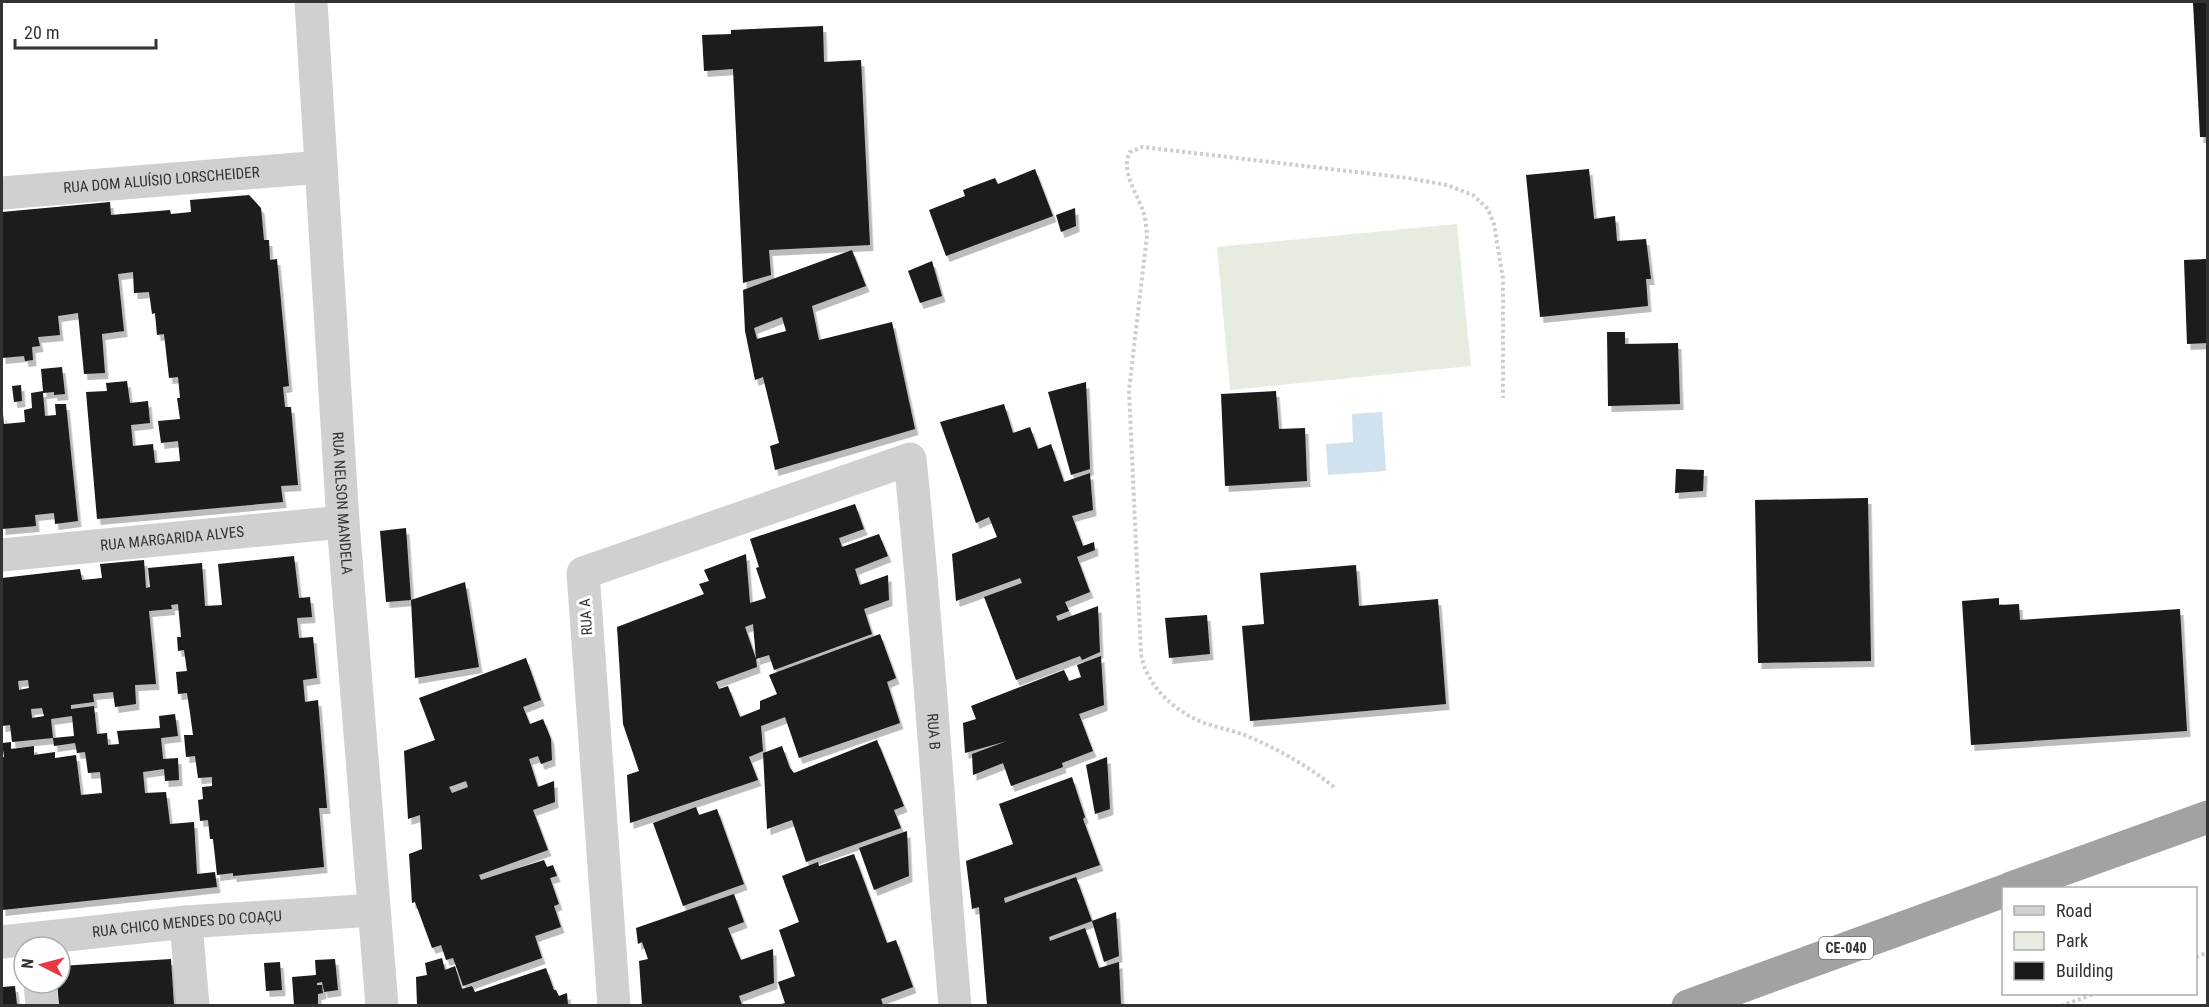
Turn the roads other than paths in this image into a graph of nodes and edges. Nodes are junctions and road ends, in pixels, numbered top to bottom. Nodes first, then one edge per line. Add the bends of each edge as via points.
1 (311, 2) edge
2 (321, 167) junction
3 (2, 193) edge
4 (909, 459) joint
5 (344, 522) junction
6 (2, 555) edge
7 (2208, 817) edge
8 (2171, 831) junction
9 (2208, 841) edge
10 (2014, 887) edge
11 (2002, 892) edge
12 (374, 910) junction
13 (186, 922) junction
14 (72, 938) edge
15 (194, 1005) edge
16 (382, 1005) edge
17 (614, 1005) edge
18 (955, 1005) edge
19 (1688, 1005) edge

1 - 2 street, RUA NELSON MANDELA
2 - 3 street, RUA DOM ALUÍSIO LORSCHEIDER
2 - 5 street, RUA NELSON MANDELA
4 - 17 street, RUA A via 583,573
4 - 18 street, RUA B via 932,691
5 - 6 street, RUA MARGARIDA ALVES
5 - 12 street, RUA NELSON MANDELA
7 - 8 highway
8 - 9 highway
8 - 10 highway
11 - 19 highway, CE-040
12 - 13 street, RUA CHICO MENDES DO COAÇU
12 - 16 street, RUA NELSON MANDELA
13 - 14 street, RUA CHICO MENDES DO COAÇU
13 - 15 street

